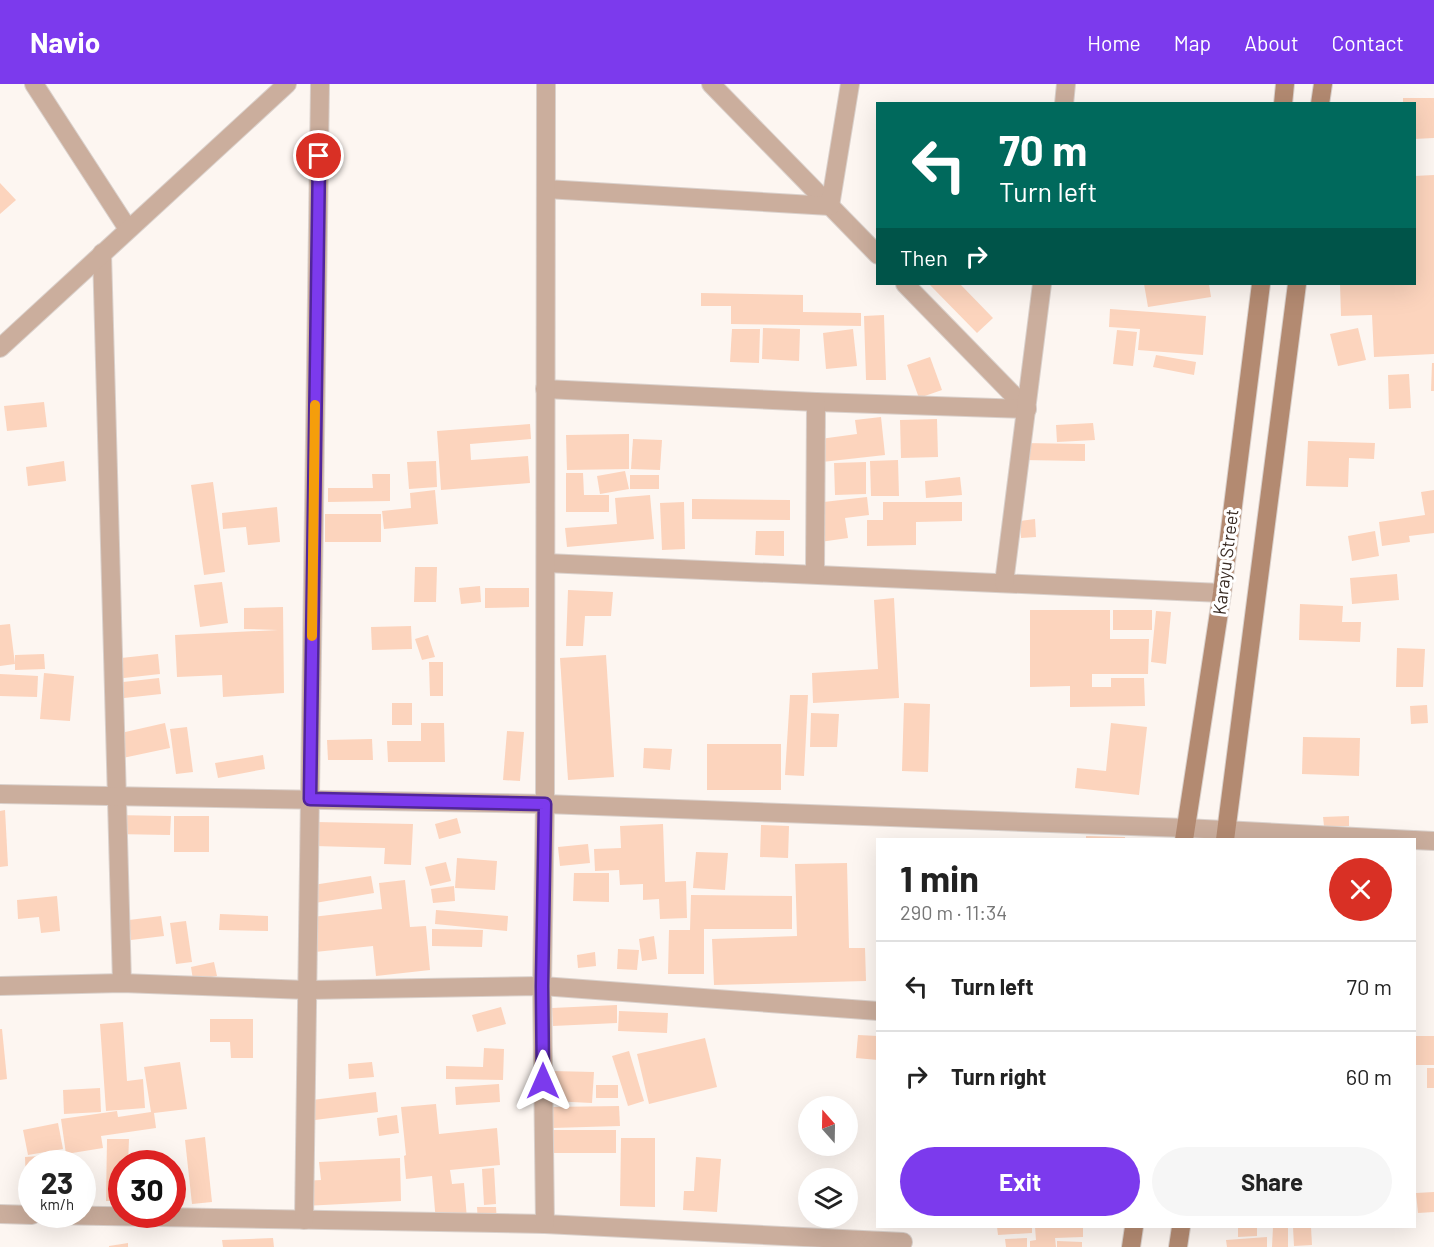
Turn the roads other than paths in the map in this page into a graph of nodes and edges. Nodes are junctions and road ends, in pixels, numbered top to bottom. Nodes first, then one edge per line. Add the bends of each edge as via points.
1 (34, 84) edge
2 (287, 84) edge
3 (320, 84) edge
4 (546, 84) edge
5 (711, 84) edge
6 (850, 84) edge
7 (1066, 84) edge
8 (1286, 84) edge
9 (1323, 84) edge
10 (1064, 102) edge
11 (1283, 102) edge
12 (1320, 102) edge
13 (546, 189) junction
14 (830, 206) junction
15 (128, 229) junction
16 (102, 253) junction
17 (876, 253) edge
18 (906, 285) edge
19 (1042, 285) edge
20 (1261, 285) edge
21 (1297, 285) edge
22 (0, 348) edge
23 (545, 388) junction
24 (816, 402) junction
25 (1027, 409) junction
26 (546, 563) junction
27 (814, 574) junction
28 (1004, 583) junction
29 (1222, 593) junction
30 (0, 794) edge
31 (117, 796) junction
32 (310, 799) junction
33 (545, 804) junction
34 (1184, 834) edge
35 (1226, 836) edge
36 (1320, 838) edge
37 (1416, 840) edge
38 (1434, 841) edge
39 (122, 983) junction
40 (0, 986) edge
41 (542, 986) junction
42 (307, 990) junction
43 (876, 1011) edge
44 (0, 1214) edge
45 (18, 1215) edge
46 (96, 1216) edge
47 (304, 1220) junction
48 (545, 1224) junction
49 (1134, 1228) edge
50 (1181, 1228) edge
51 (903, 1242) dead end
52 (1131, 1247) edge
53 (1179, 1247) edge

1 - 15 street
2 - 15 street
3 - 32 street
4 - 13 street
5 - 14 street
6 - 14 street
7 - 10 street
8 - 11 main road
9 - 12 main road
13 - 14 street
13 - 23 street
14 - 17 street
15 - 16 street
16 - 22 street
16 - 31 street
18 - 25 street
19 - 25 street
20 - 29 main road, Karayu Street
21 - 35 main road, Karayu Street
23 - 24 street
23 - 26 street
24 - 25 street
24 - 27 street
25 - 28 street
26 - 27 street
26 - 33 street
27 - 28 street
28 - 29 street
29 - 34 main road, Karayu Street
30 - 31 street
31 - 32 street
31 - 39 street
32 - 33 street
32 - 42 street
33 - 34 street
33 - 41 street
34 - 35 street
35 - 36 street
37 - 38 street
39 - 40 street
39 - 42 street
41 - 42 street
41 - 43 street
41 - 48 street
42 - 47 street
44 - 45 street
46 - 47 street
47 - 48 street
48 - 51 street
49 - 52 main road
50 - 53 main road

